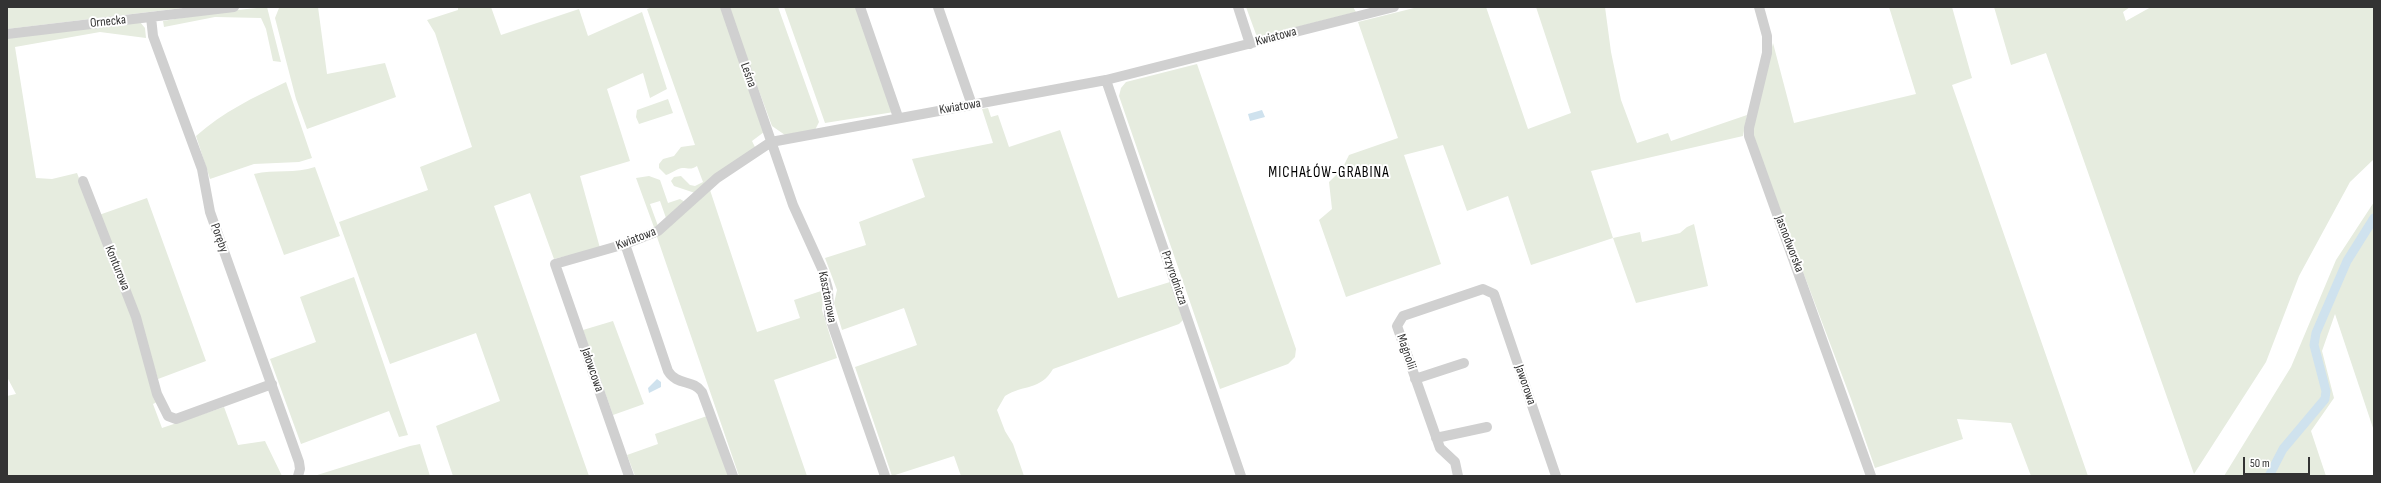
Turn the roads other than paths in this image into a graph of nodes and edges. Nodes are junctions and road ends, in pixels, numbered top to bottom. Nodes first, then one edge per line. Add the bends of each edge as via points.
1 (234, 7) edge
2 (725, 7) edge
3 (860, 7) edge
4 (938, 7) edge
5 (1238, 7) edge
6 (1394, 7) edge
7 (1759, 7) edge
8 (151, 17) junction
9 (7, 34) edge
10 (1250, 44) junction
11 (1106, 80) junction
12 (972, 105) junction
13 (898, 117) junction
14 (772, 142) junction
15 (83, 180) dead end
16 (625, 244) junction
17 (555, 264) joint
18 (1494, 294) joint
19 (1464, 363) dead end
20 (1416, 379) junction
21 (272, 384) junction
22 (1487, 427) dead end
23 (1436, 438) junction
24 (298, 476) edge
25 (629, 476) edge
26 (733, 476) edge
27 (885, 476) edge
28 (1241, 476) edge
29 (1458, 476) edge
30 (1556, 476) edge
31 (1871, 476) edge

1 - 8 street, Ornecka
2 - 14 street, Leśna
3 - 13 street
4 - 12 street
5 - 10 street
6 - 10 street, Kwiatowa
7 - 31 street, Jasnodworska via 1767,36 1767,53 1749,136 1798,266
8 - 9 street, Ornecka
8 - 21 street, Poręby via 153,36 202,169 210,212
10 - 11 street, Kwiatowa
11 - 12 street, Kwiatowa
11 - 28 street, Przyrodnicza
12 - 13 street, Kwiatowa
13 - 14 street, Kwiatowa
14 - 16 street, Kwiatowa via 717,178 662,228
14 - 27 street, Kasztanowa via 793,205 823,271 828,289 829,315
15 - 21 street, Konturowa via 136,317 146,357 162,406 168,416 176,420
16 - 17 street, Kwiatowa
16 - 26 street via 668,371 677,380 693,384 702,392
17 - 25 street, Jałowcowa
18 - 20 street, Magnolii via 1483,289 1399,319 1397,326
18 - 30 street, Jaworowa
19 - 20 street
20 - 23 street, Magnolii
21 - 24 street, Poręby via 297,456 300,469
22 - 23 street
23 - 29 street, Magnolii via 1442,451 1455,462

